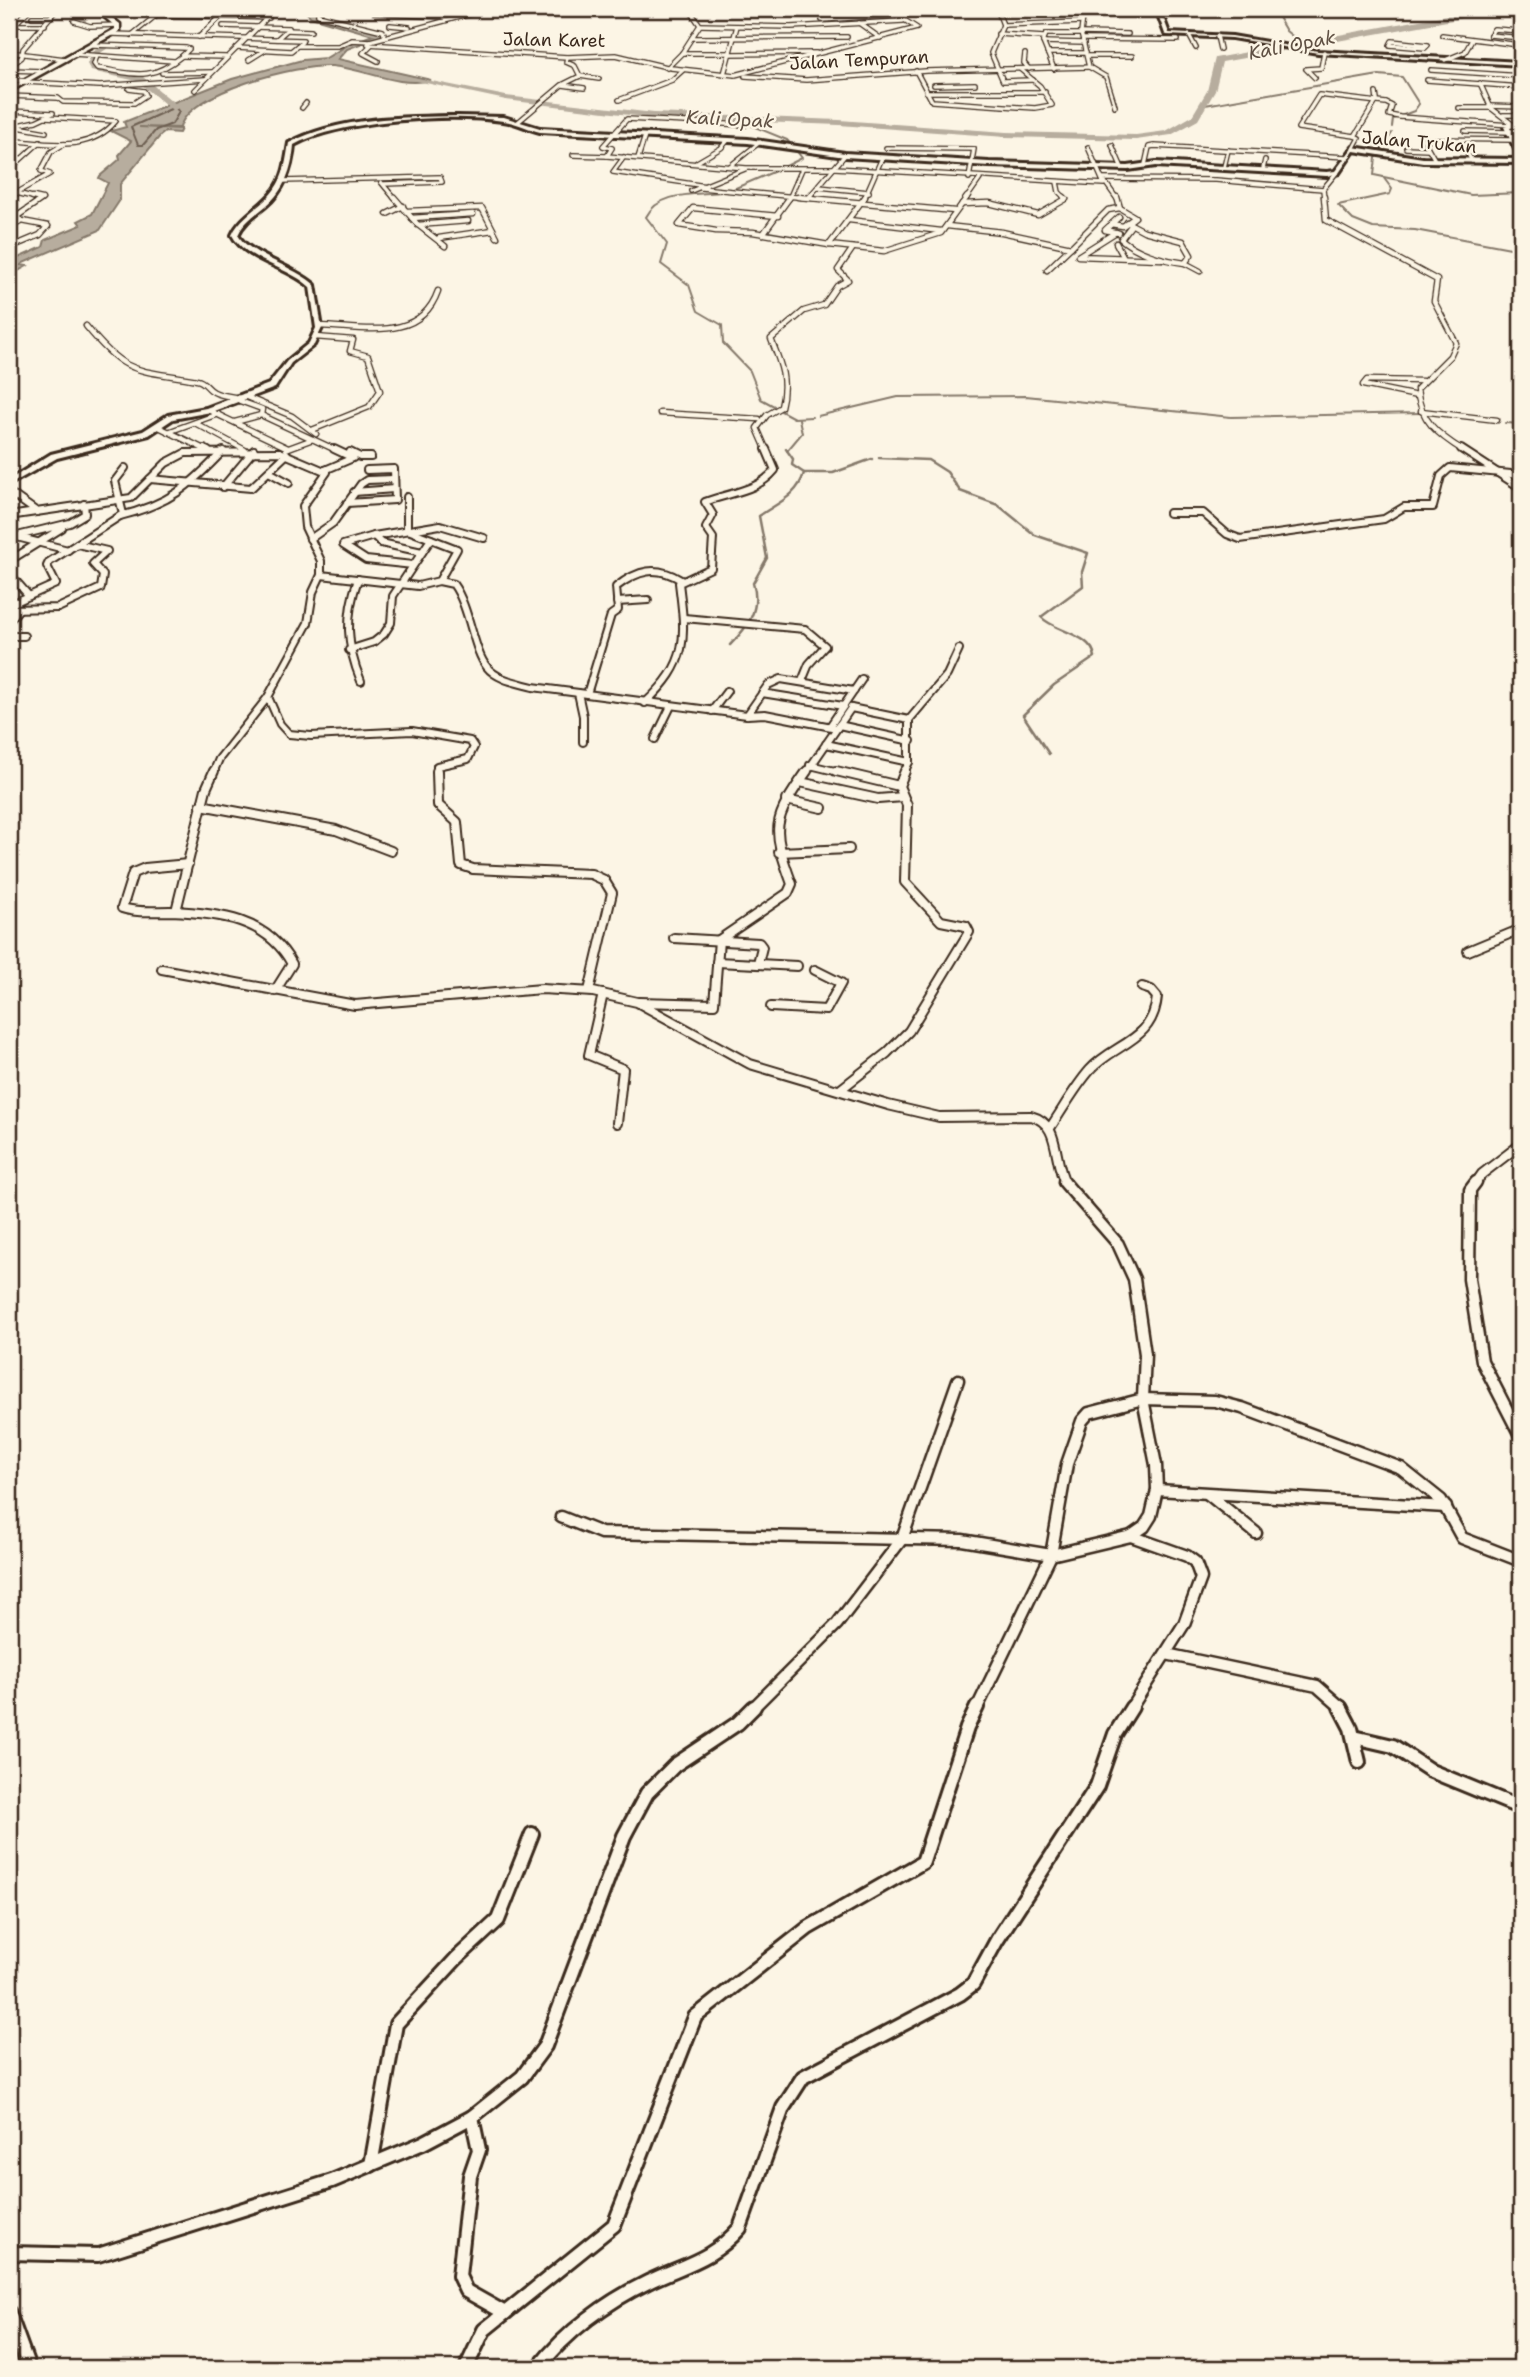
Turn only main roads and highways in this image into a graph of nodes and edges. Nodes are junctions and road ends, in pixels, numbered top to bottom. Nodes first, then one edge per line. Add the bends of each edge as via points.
1 (101, 11) edge
2 (9, 90) edge

1 - 2 main road via 118,30

